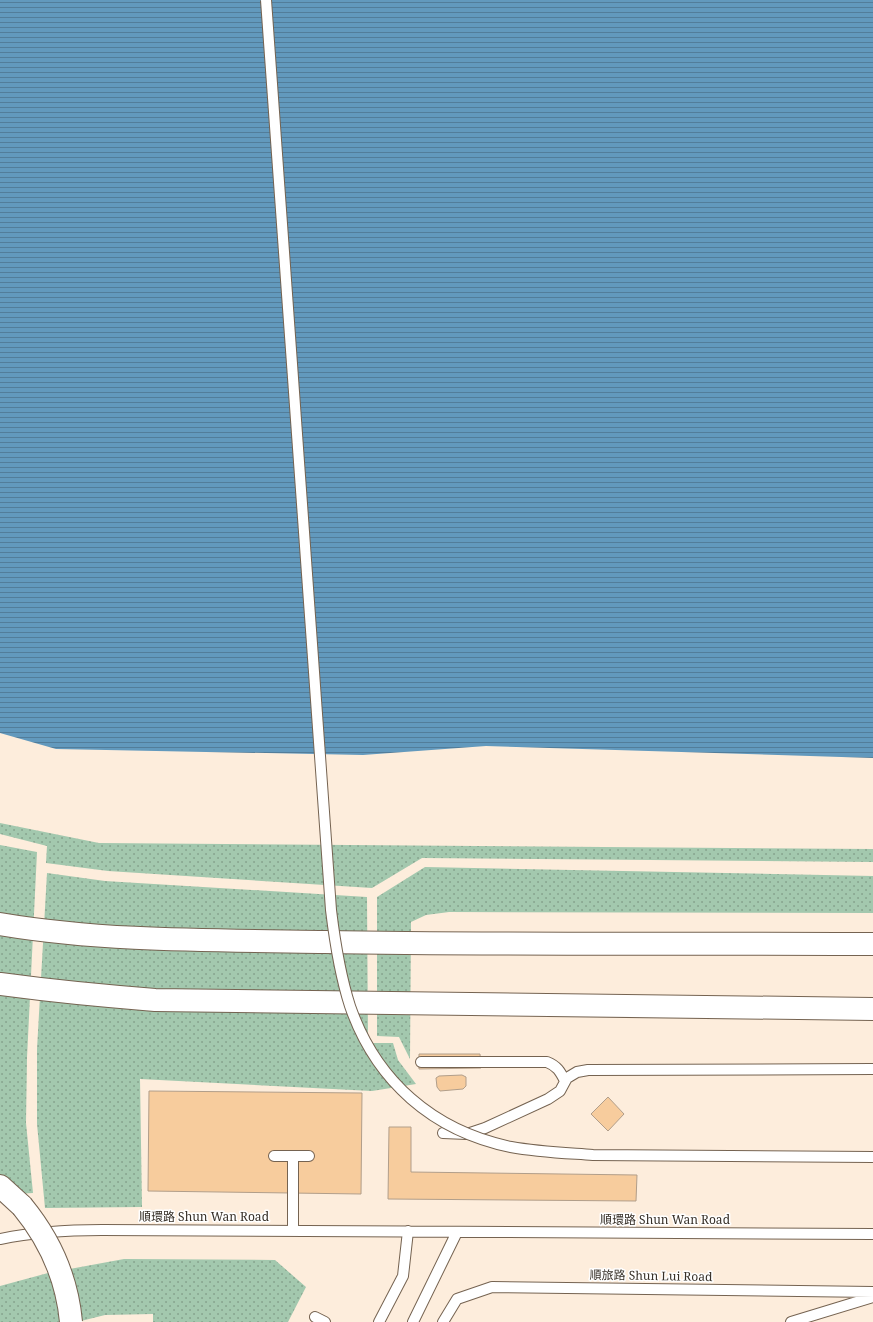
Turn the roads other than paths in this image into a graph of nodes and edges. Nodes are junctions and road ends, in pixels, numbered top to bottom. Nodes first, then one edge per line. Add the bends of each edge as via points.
1 (266, 0) edge
2 (0, 924) edge
3 (873, 944) edge
4 (0, 984) edge
5 (873, 1009) edge
6 (421, 1062) dead end
7 (873, 1069) edge
8 (565, 1081) junction
9 (443, 1133) dead end
10 (274, 1156) dead end
11 (293, 1156) junction
12 (309, 1156) dead end
13 (873, 1157) edge
14 (0, 1186) edge
15 (293, 1231) junction
16 (408, 1231) junction
17 (457, 1232) junction
18 (873, 1234) edge
19 (0, 1239) edge
20 (873, 1292) edge
21 (873, 1297) edge
22 (71, 1322) edge
23 (379, 1322) edge
24 (413, 1322) edge
25 (442, 1322) edge
26 (791, 1322) edge

1 - 13 lane, bridge via 331,910 343,980 366,1042 401,1090 436,1118 458,1129 511,1146 593,1155
2 - 3 main road via 99,936 204,940
4 - 5 main road via 155,1000
6 - 8 lane via 547,1062 559,1069
7 - 8 lane via 588,1070 577,1072
8 - 9 lane via 560,1091 554,1095 485,1128 467,1134
10 - 11 lane
11 - 12 lane
11 - 15 lane
14 - 22 main road, bridge via 35,1221 50,1245 60,1268 70,1307
15 - 16 lane, 順環路 Shun Wan Road
15 - 19 lane, 順環路 Shun Wan Road via 62,1230
16 - 17 lane, 順環路 Shun Wan Road
16 - 23 lane via 403,1276
17 - 18 lane, 順環路 Shun Wan Road
17 - 24 lane
20 - 25 lane, 順旅路 Shun Lui Road via 492,1287 457,1299
21 - 26 lane

